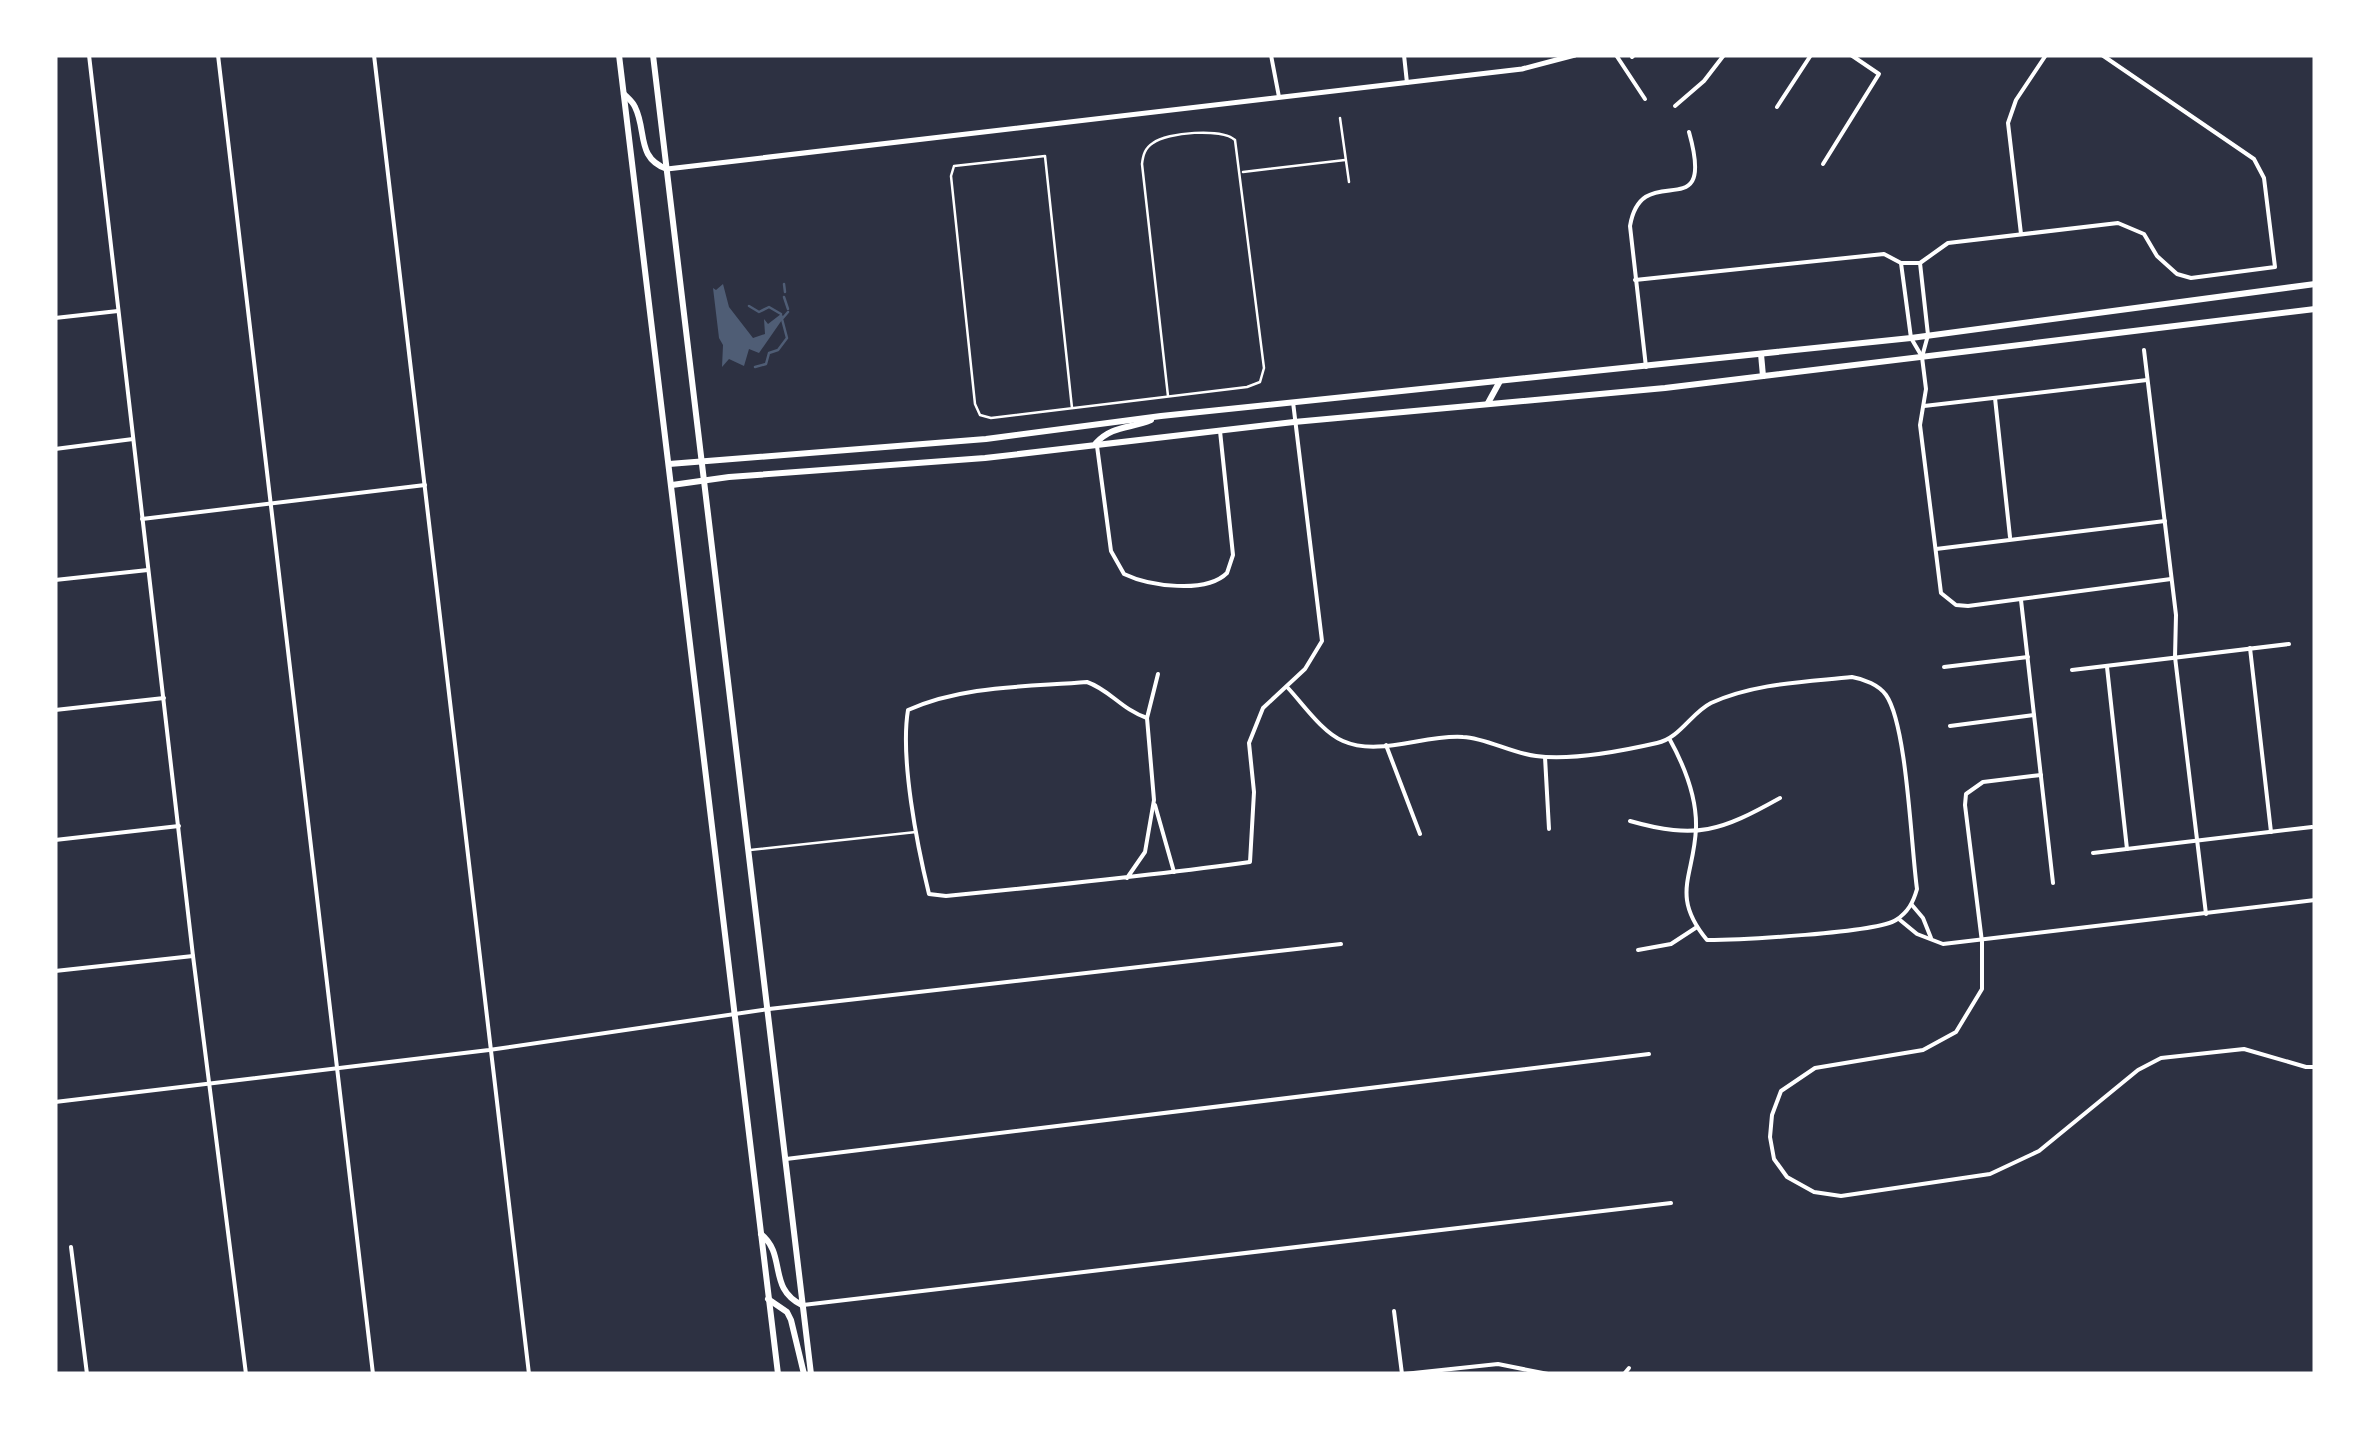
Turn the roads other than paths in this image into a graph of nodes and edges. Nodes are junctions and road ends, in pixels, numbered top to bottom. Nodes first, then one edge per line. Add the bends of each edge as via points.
1 (89, 55) edge
2 (218, 55) edge
3 (374, 55) edge
4 (619, 55) edge
5 (653, 55) edge
6 (1271, 55) edge
7 (1404, 55) edge
8 (1576, 55) edge
9 (1616, 55) edge
10 (1724, 55) edge
11 (1811, 55) edge
12 (1850, 55) edge
13 (2046, 55) edge
14 (2102, 55) edge
15 (1407, 83) junction
16 (623, 93) junction
17 (1279, 97) junction
18 (1645, 99) dead end
19 (1675, 106) dead end
20 (1776, 107) dead end
21 (1340, 118) dead end
22 (1688, 132) dead end
23 (1346, 160) junction
24 (1823, 164) dead end
25 (667, 169) junction
26 (1240, 173) junction
27 (1349, 182) dead end
28 (2021, 234) junction
29 (1901, 263) junction
30 (1920, 263) junction
31 (1635, 280) junction
32 (2315, 284) edge
33 (2315, 309) edge
34 (118, 311) junction
35 (55, 318) edge
36 (1928, 336) junction
37 (1910, 338) junction
38 (2144, 350) dead end
39 (1761, 354) junction
40 (1922, 358) junction
41 (1646, 366) junction
42 (1763, 376) junction
43 (2147, 380) junction
44 (1500, 382) junction
45 (1168, 396) junction
46 (1995, 398) junction
47 (1293, 402) junction
48 (1488, 404) junction
49 (1922, 406) junction
50 (1072, 408) junction
51 (1162, 416) junction
52 (1294, 422) junction
53 (1220, 430) junction
54 (132, 439) junction
55 (1096, 443) junction
56 (55, 448) edge
57 (702, 461) junction
58 (669, 464) junction
59 (704, 480) junction
60 (425, 485) junction
61 (672, 485) junction
62 (270, 504) junction
63 (142, 518) junction
64 (2165, 521) junction
65 (2010, 540) junction
66 (1935, 550) junction
67 (148, 570) junction
68 (2171, 579) junction
69 (55, 580) edge
70 (2022, 599) junction
71 (2289, 644) dead end
72 (2250, 648) junction
73 (2028, 657) junction
74 (2175, 657) junction
75 (1944, 667) dead end
76 (2107, 667) junction
77 (2072, 670) dead end
78 (1158, 674) dead end
79 (1286, 686) junction
80 (164, 698) junction
81 (55, 710) edge
82 (2034, 715) junction
83 (1146, 718) junction
84 (1950, 726) dead end
85 (1669, 738) junction
86 (1386, 745) junction
87 (1545, 757) junction
88 (2041, 775) junction
89 (1780, 798) dead end
90 (1154, 800) junction
91 (1630, 821) dead end
92 (179, 826) junction
93 (2312, 827) dead end
94 (1549, 829) dead end
95 (918, 832) junction
96 (2271, 832) junction
97 (1695, 833) junction
98 (1420, 834) dead end
99 (55, 840) edge
100 (2198, 840) junction
101 (2127, 849) junction
102 (748, 850) junction
103 (2093, 853) dead end
104 (1174, 872) junction
105 (1126, 878) junction
106 (2054, 883) dead end
107 (2315, 900) edge
108 (1912, 905) junction
109 (2206, 914) junction
110 (1898, 918) junction
111 (1697, 927) junction
112 (1931, 938) junction
113 (1982, 942) junction
114 (1341, 944) dead end
115 (1638, 950) dead end
116 (193, 956) junction
117 (55, 971) edge
118 (769, 1009) junction
119 (734, 1016) junction
120 (489, 1050) junction
121 (1649, 1054) dead end
122 (2315, 1067) edge
123 (336, 1068) junction
124 (209, 1085) junction
125 (55, 1102) edge
126 (786, 1159) junction
127 (1671, 1203) dead end
128 (760, 1233) junction
129 (71, 1248) dead end
130 (768, 1299) junction
131 (803, 1305) junction
132 (1394, 1311) dead end
133 (1629, 1368) dead end
134 (87, 1374) edge
135 (246, 1374) edge
136 (373, 1374) edge
137 (528, 1374) edge
138 (778, 1374) edge
139 (808, 1374) edge
140 (1403, 1374) edge
141 (1548, 1374) edge
142 (1624, 1374) edge

1 - 34 street
2 - 62 street
3 - 60 street
4 - 16 main road
5 - 25 main road
6 - 17 street
7 - 15 street
8 - 15 street
9 - 18 street
10 - 19 street
11 - 20 street
12 - 24 street via 1880,74
13 - 28 street via 2008,123
14 - 28 street via 2254,159 2264,178 2275,267 2191,278 2157,256 2144,234 2118,223
15 - 17 street
16 - 25 main road via 636,108 650,160
16 - 58 main road
17 - 25 street
21 - 23 lane
22 - 31 street via 1697,161 1692,184 1648,194 1632,212
23 - 26 lane
23 - 27 lane
25 - 57 main road
26 - 45 lane via 1264,368 1260,382
26 - 45 lane via 1228,134 1160,138 1148,145 1142,164
28 - 30 street via 1948,243
29 - 30 street
29 - 31 street via 1884,254
29 - 37 street
30 - 36 street
31 - 41 street
32 - 36 main road
33 - 40 main road
34 - 35 street
34 - 54 street
36 - 37 main road
36 - 40 street
37 - 39 main road
37 - 40 street
38 - 43 street
39 - 41 main road
39 - 42 main road
40 - 42 main road
40 - 49 street
41 - 44 main road
42 - 48 main road
43 - 46 street
43 - 64 street
44 - 47 main road
44 - 48 main road
45 - 50 lane
46 - 49 street
46 - 65 street
47 - 51 main road
47 - 52 street
48 - 52 main road
49 - 66 street
50 - 50 lane via 1047,161 1040,154 962,162 951,176 974,404 980,416 991,418
51 - 55 main road via 1119,426
51 - 57 main road via 986,439
52 - 53 main road
52 - 79 street via 1322,641
53 - 55 main road
53 - 55 street via 1233,555 1227,573 1212,583 1155,584 1124,574 1112,551
54 - 56 street
54 - 63 street
55 - 59 main road
57 - 58 main road
57 - 59 main road
58 - 61 main road
59 - 61 main road
59 - 102 main road
60 - 62 street
60 - 120 street
61 - 119 main road
62 - 63 street
62 - 123 street
63 - 67 street
64 - 65 street
64 - 68 street
65 - 66 street
66 - 70 street via 1947,600 1968,606
67 - 69 street
67 - 80 street
68 - 70 street
68 - 74 street
70 - 73 street
71 - 72 street
72 - 74 street
72 - 96 street
73 - 75 street
73 - 82 street
74 - 76 street
74 - 100 street
76 - 77 street
76 - 101 street
78 - 83 street
79 - 86 street via 1343,741
79 - 104 street via 1262,708 1249,743 1250,862
80 - 81 street
80 - 92 street
82 - 84 street
82 - 88 street
83 - 90 street
83 - 95 street via 1087,682 981,691 908,710
85 - 87 street via 1612,752
85 - 97 street via 1687,770
85 - 108 street via 1705,706 1740,690 1852,676 1885,693 1898,722 1917,889
86 - 87 street via 1468,737
86 - 98 street
87 - 94 street
88 - 106 street
88 - 113 street via 1982,782 1966,794
89 - 97 street via 1743,819
90 - 104 street
90 - 105 street via 1145,852
91 - 97 street
92 - 99 street
92 - 116 street
93 - 96 street
95 - 102 lane
95 - 105 street via 929,894
96 - 100 street
97 - 111 street via 1684,887
100 - 101 street
100 - 109 street
101 - 103 street
102 - 118 main road
104 - 105 street
107 - 109 street
108 - 110 street
108 - 112 street
109 - 113 street
110 - 111 street via 1746,940 1708,940
110 - 112 street
111 - 115 street via 1671,944
112 - 113 street via 1942,944
113 - 122 street via 1982,989 1956,1032 1924,1050 1815,1068 1781,1091 1770,1137 1787,1178 1840,1196 1990,1174 2039,1152 2161,1058 2244,1049
114 - 118 street
116 - 117 street
116 - 124 street
118 - 119 street
118 - 126 main road
119 - 120 street
119 - 128 main road
120 - 123 street
120 - 137 street
121 - 126 street
123 - 124 street
123 - 136 street
124 - 125 street
124 - 135 street
126 - 131 main road
127 - 131 street
128 - 130 main road
128 - 131 main road via 773,1244 789,1299
129 - 134 street
130 - 138 main road
130 - 139 main road via 791,1320
131 - 139 main road
132 - 140 street
133 - 142 street
140 - 141 street via 1498,1364

